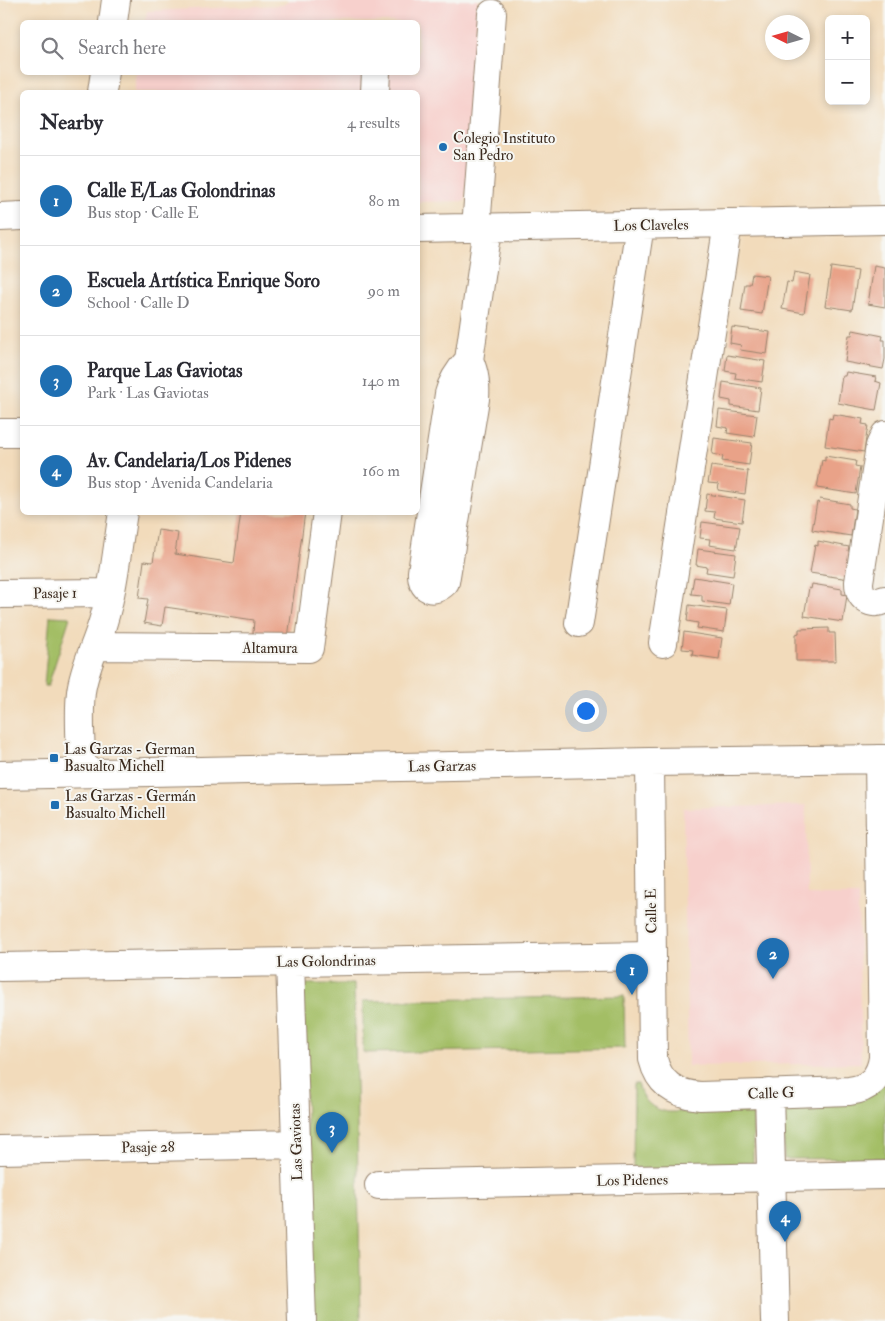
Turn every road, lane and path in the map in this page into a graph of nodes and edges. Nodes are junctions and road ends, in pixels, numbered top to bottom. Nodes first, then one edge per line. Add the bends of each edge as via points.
1 (116, 0) edge
2 (492, 14) dead end
3 (113, 20) edge
4 (105, 75) edge
5 (376, 75) edge
6 (102, 90) edge
7 (375, 90) edge
8 (20, 216) edge
9 (0, 217) edge
10 (885, 220) edge
11 (728, 223) junction
12 (640, 225) junction
13 (482, 228) junction
14 (420, 229) edge
15 (469, 360) junction
16 (0, 433) edge
17 (20, 433) edge
18 (885, 435) edge
19 (123, 515) edge
20 (327, 515) edge
21 (110, 593) junction
22 (0, 594) edge
23 (885, 600) edge
24 (579, 623) dead end
25 (663, 643) dead end
26 (95, 646) junction
27 (882, 759) edge
28 (650, 762) junction
29 (82, 773) junction
30 (0, 775) edge
31 (883, 951) edge
32 (652, 956) junction
33 (290, 962) junction
34 (0, 967) edge
35 (668, 1086) joint
36 (769, 1093) junction
37 (296, 1144) junction
38 (0, 1150) edge
39 (885, 1175) edge
40 (771, 1177) junction
41 (379, 1185) dead end
42 (290, 1321) edge
43 (302, 1321) edge
44 (775, 1321) edge

1 - 3 street
2 - 13 street
4 - 6 street
5 - 7 street
8 - 9 street
10 - 11 street, Los Claveles
11 - 12 street, Los Claveles
11 - 25 street
12 - 13 street, Los Claveles
12 - 24 street
13 - 14 street, Los Claveles
13 - 15 street
15 - 15 street via 449,394 422,577 431,589 445,582 475,399 474,370
16 - 17 street
18 - 23 street via 880,446 859,582 862,595 867,600
19 - 21 street
20 - 26 street, Altamura via 309,648
21 - 22 street, Pasaje 1
21 - 26 street
26 - 29 street via 81,692
27 - 28 street, Las Garzas
27 - 31 street
28 - 29 street, Las Garzas
28 - 32 street, Calle E
29 - 30 street, Las Garzas
31 - 36 street, Calle G via 883,1058 882,1067 873,1082 849,1091
32 - 33 street, Las Golondrinas
32 - 35 street, Calle E via 653,1059 655,1069
33 - 34 street, Las Golondrinas
33 - 37 street, Las Gaviotas
35 - 36 street, Calle G via 689,1095
36 - 40 street
37 - 38 street, Pasaje 28
37 - 43 street, Las Gaviotas
39 - 40 street, Los Pidenes
40 - 41 street, Los Pidenes
40 - 44 street
42 - 43 street

